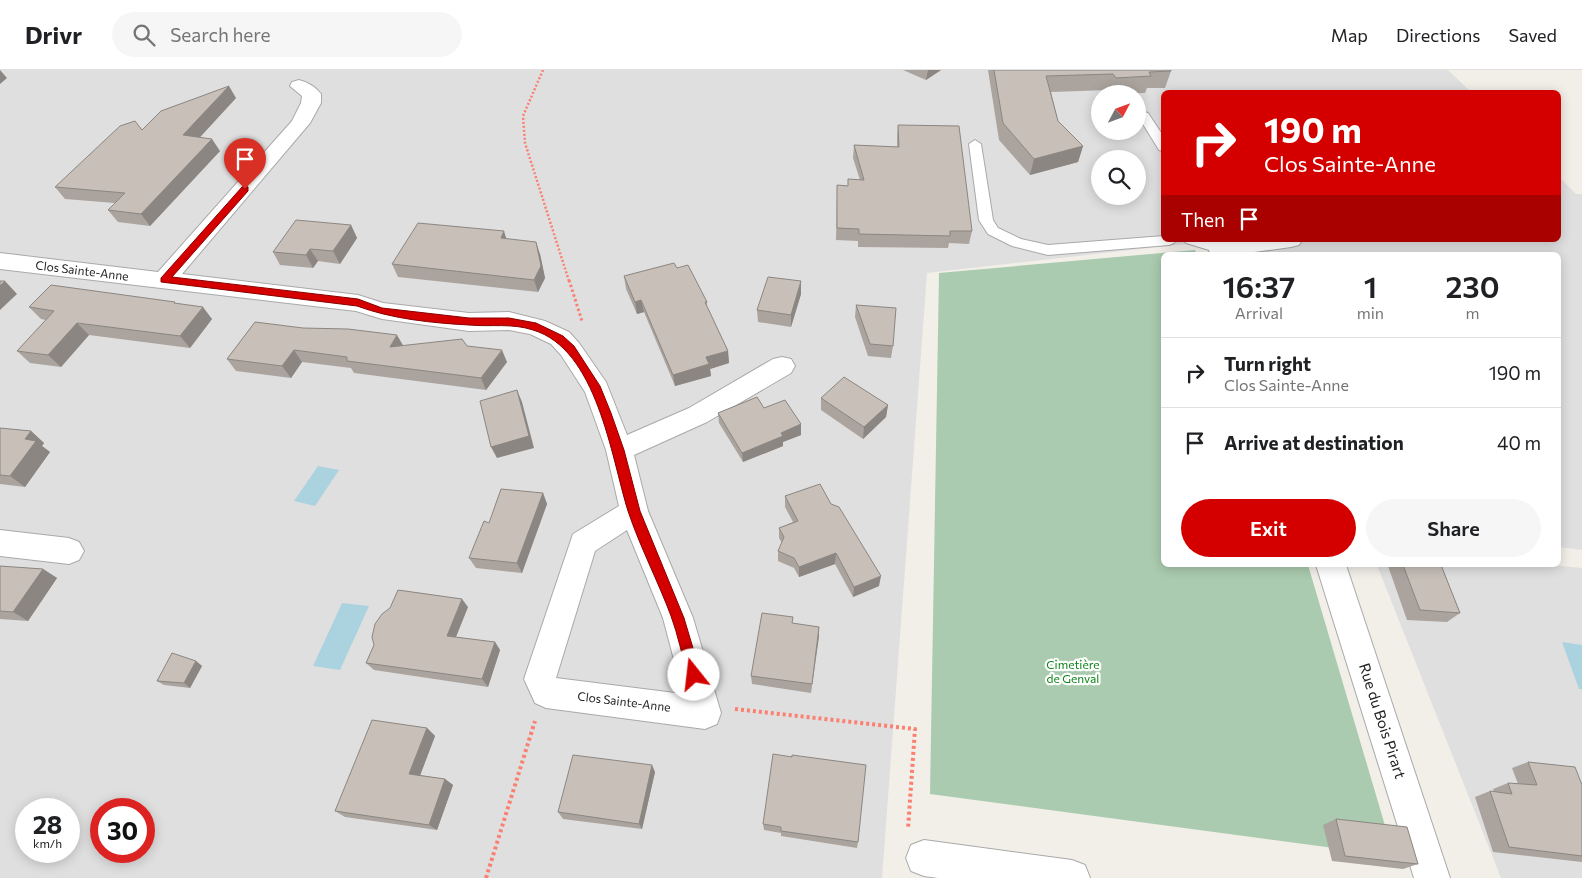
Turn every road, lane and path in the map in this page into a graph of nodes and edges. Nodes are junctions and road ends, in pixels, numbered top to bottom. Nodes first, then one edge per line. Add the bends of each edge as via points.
1 (543, 70) edge
2 (299, 86) dead end
3 (1146, 119) edge
4 (1161, 142) edge
5 (975, 144) dead end
6 (1161, 241) edge
7 (1198, 242) edge
8 (1272, 242) edge
9 (1219, 248) edge
10 (0, 261) edge
11 (164, 280) junction
12 (570, 349) junction
13 (782, 366) dead end
14 (619, 450) junction
15 (634, 511) junction
16 (0, 543) edge
17 (69, 551) dead end
18 (1333, 567) edge
19 (546, 692) junction
20 (705, 713) junction
21 (924, 858) joint
22 (486, 878) edge
23 (1072, 878) edge
24 (1432, 878) edge

1 - 12 path via 523,116 525,143 583,324
2 - 11 street via 312,94 311,103 300,123
3 - 4 lane
5 - 6 lane via 986,220 993,231 1017,243 1048,250
7 - 9 lane
8 - 9 street
10 - 11 street, Clos Sainte-Anne
11 - 12 street, Clos Sainte-Anne via 358,303 382,311 469,322 509,321 536,327 560,338
12 - 14 street, Clos Sainte-Anne via 596,389
13 - 14 street via 698,415
14 - 15 street, Clos Sainte-Anne
15 - 19 street via 583,543 540,679
15 - 20 street, Clos Sainte-Anne via 678,618
16 - 17 street
18 - 24 street, Rue du Bois Pirart
19 - 20 street, Clos Sainte-Anne
19 - 22 path
20 - 21 path via 730,708 915,729 907,851
21 - 23 street

